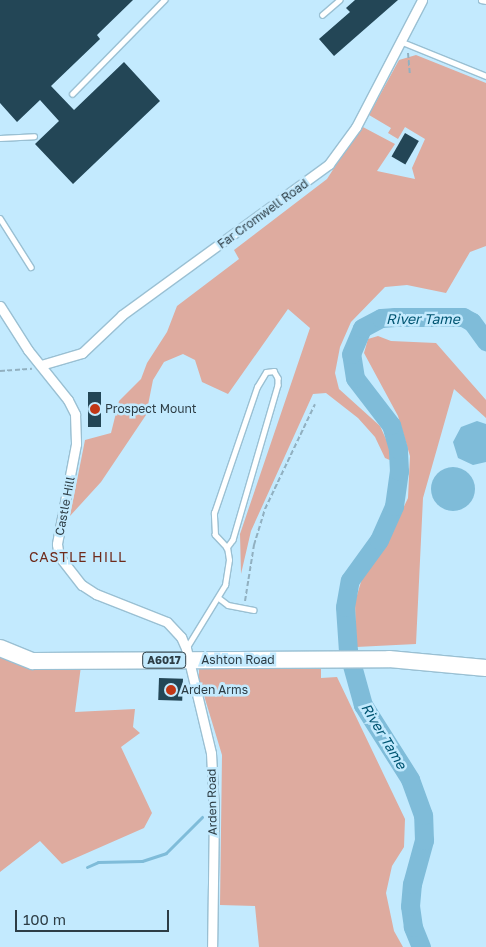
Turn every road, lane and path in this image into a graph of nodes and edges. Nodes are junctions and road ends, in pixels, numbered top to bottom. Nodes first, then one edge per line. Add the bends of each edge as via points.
1 (164, 0) edge
2 (338, 0) edge
3 (422, 0) edge
4 (481, 0) edge
5 (486, 1) edge
6 (322, 15) dead end
7 (400, 41) junction
8 (410, 46) junction
9 (410, 74) dead end
10 (486, 76) edge
11 (72, 94) dead end
12 (34, 136) dead end
13 (0, 138) edge
14 (0, 218) edge
15 (31, 267) dead end
16 (0, 306) edge
17 (41, 365) junction
18 (0, 371) edge
19 (315, 404) dead end
20 (227, 548) junction
21 (219, 598) junction
22 (244, 608) junction
23 (254, 610) dead end
24 (0, 648) edge
25 (186, 654) junction
26 (486, 668) edge
27 (212, 947) edge

1 - 11 lane
2 - 6 lane
3 - 7 street, Far Cromwell Road
4 - 5 lane
7 - 8 lane
7 - 17 street, Far Cromwell Road via 356,127 329,164 122,315 82,353
8 - 9 path via 407,58
8 - 10 lane
12 - 13 lane
14 - 15 lane
16 - 17 street, Castle Hill
17 - 18 path via 30,370
17 - 25 street, Castle Hill via 75,414 76,444 57,544 59,556 82,585 96,594 167,622 181,637
19 - 22 path via 265,509 254,545
20 - 20 lane via 215,534 214,513 257,387 266,372 274,371 278,385 233,540
20 - 21 lane via 228,573
21 - 22 lane via 228,605
21 - 25 lane
22 - 23 lane
24 - 25 highway, Ashton Road / A6017 via 33,661
25 - 26 highway, Ashton Road / A6017 via 389,660
25 - 27 street, Arden Road via 211,753 214,811

